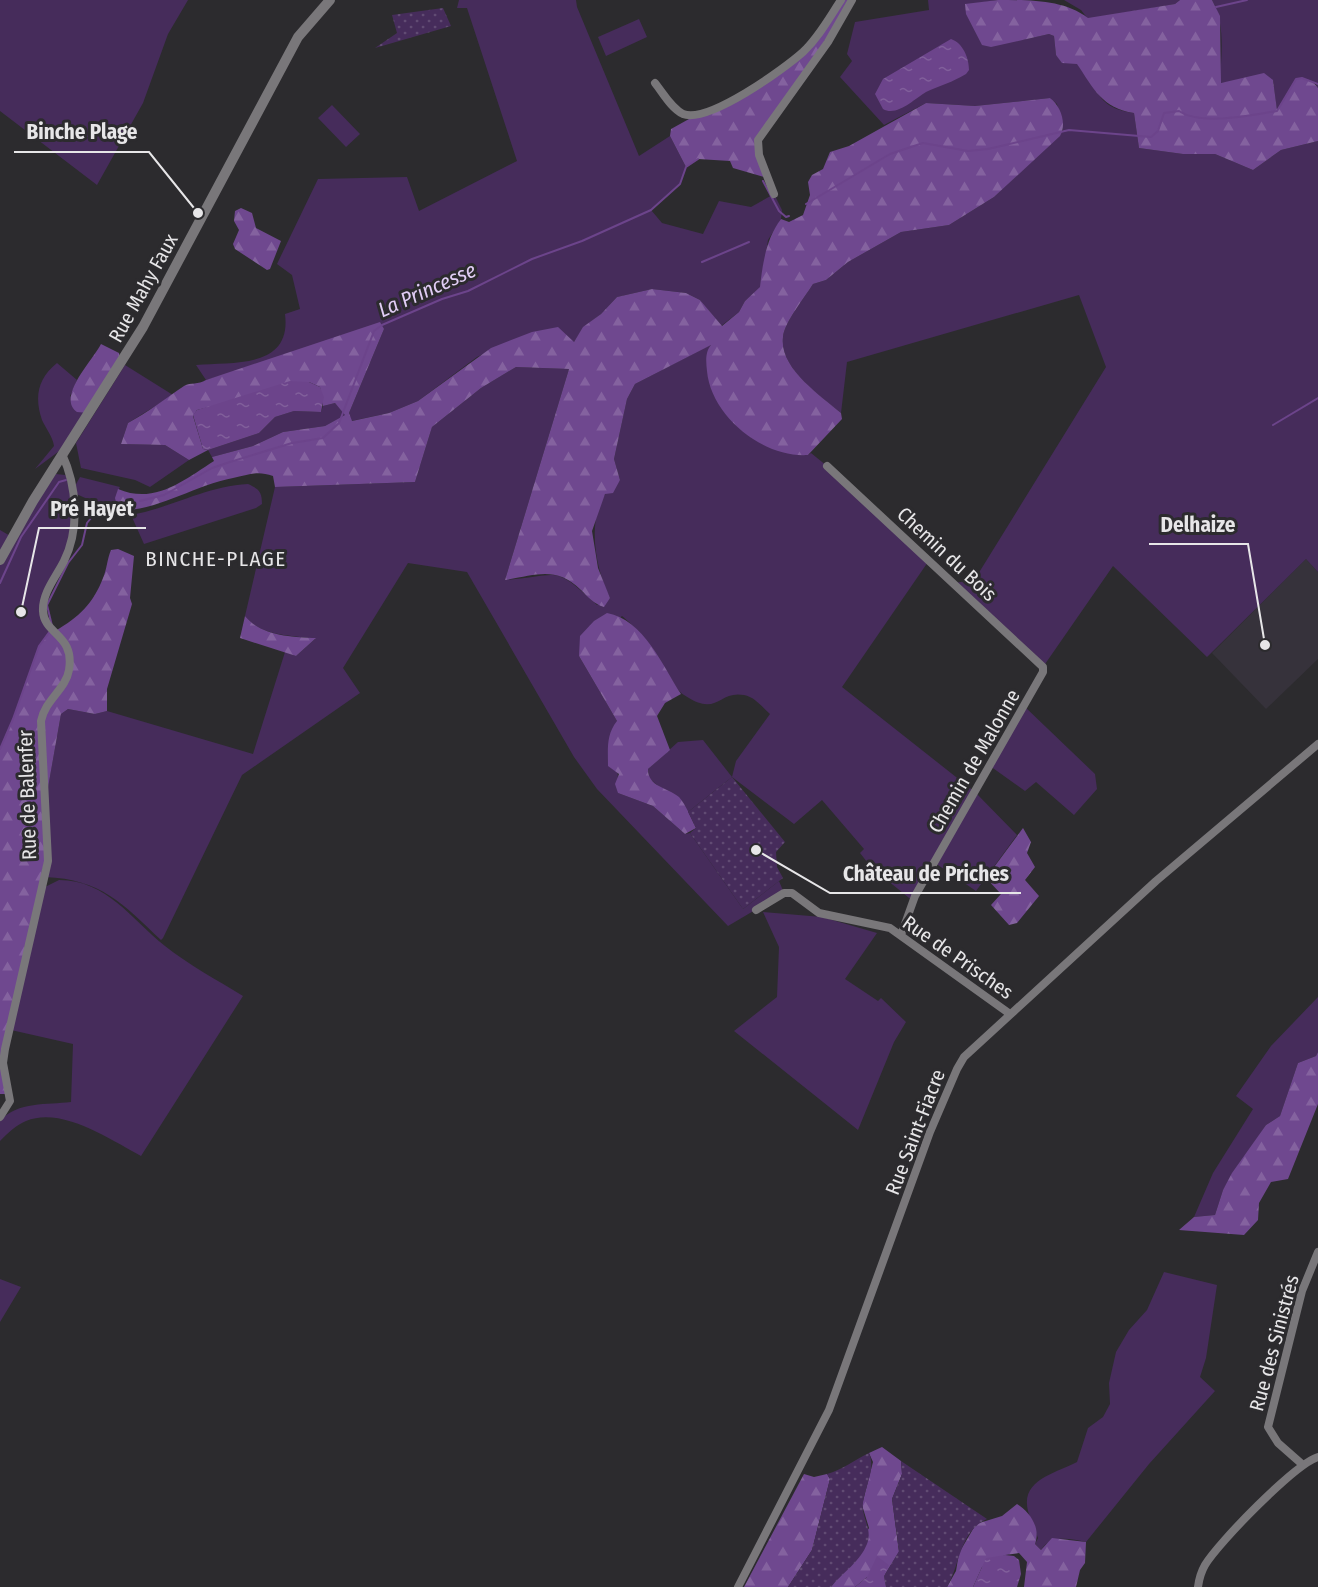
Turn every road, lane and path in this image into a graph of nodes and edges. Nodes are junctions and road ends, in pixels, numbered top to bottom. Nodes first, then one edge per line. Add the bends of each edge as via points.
1 (330, 0) edge
2 (841, 0) edge
3 (852, 0) edge
4 (655, 83) dead end
5 (774, 194) dead end
6 (63, 454) junction
7 (827, 466) dead end
8 (0, 560) edge
9 (1042, 667) joint
10 (1318, 744) edge
11 (756, 910) dead end
12 (901, 935) junction
13 (1010, 1014) junction
14 (0, 1117) edge
15 (1318, 1252) edge
16 (1318, 1457) edge
17 (1303, 1465) junction
18 (738, 1587) edge
19 (1198, 1587) edge

1 - 6 street, Rue Mahy Faux via 298,37 143,327
2 - 4 street via 803,51 738,98 698,114 683,114
3 - 5 street via 828,42 758,140 759,156
6 - 8 street, Rue Mahy Faux
6 - 14 street, Rue de Balenfer via 73,481 73,533 66,558 44,602 44,618 65,642 70,663 66,679 48,702 40,722 48,861 8,1029 3,1063 10,1101
7 - 9 street, Chemin du Bois
9 - 12 street, Chemin de Malonne via 1043,672 915,896
10 - 13 street, Rue Saint-Fiacre via 1156,880
11 - 12 street, Rue de Prisches via 784,893 792,893 819,913 890,928
12 - 13 street, Rue de Prisches
13 - 18 street, Rue Saint-Fiacre via 972,1049 957,1069 930,1132 829,1410
15 - 17 street, Rue des Sinistrés via 1302,1291 1268,1427 1278,1443
16 - 17 street
17 - 19 street via 1216,1550 1204,1566

